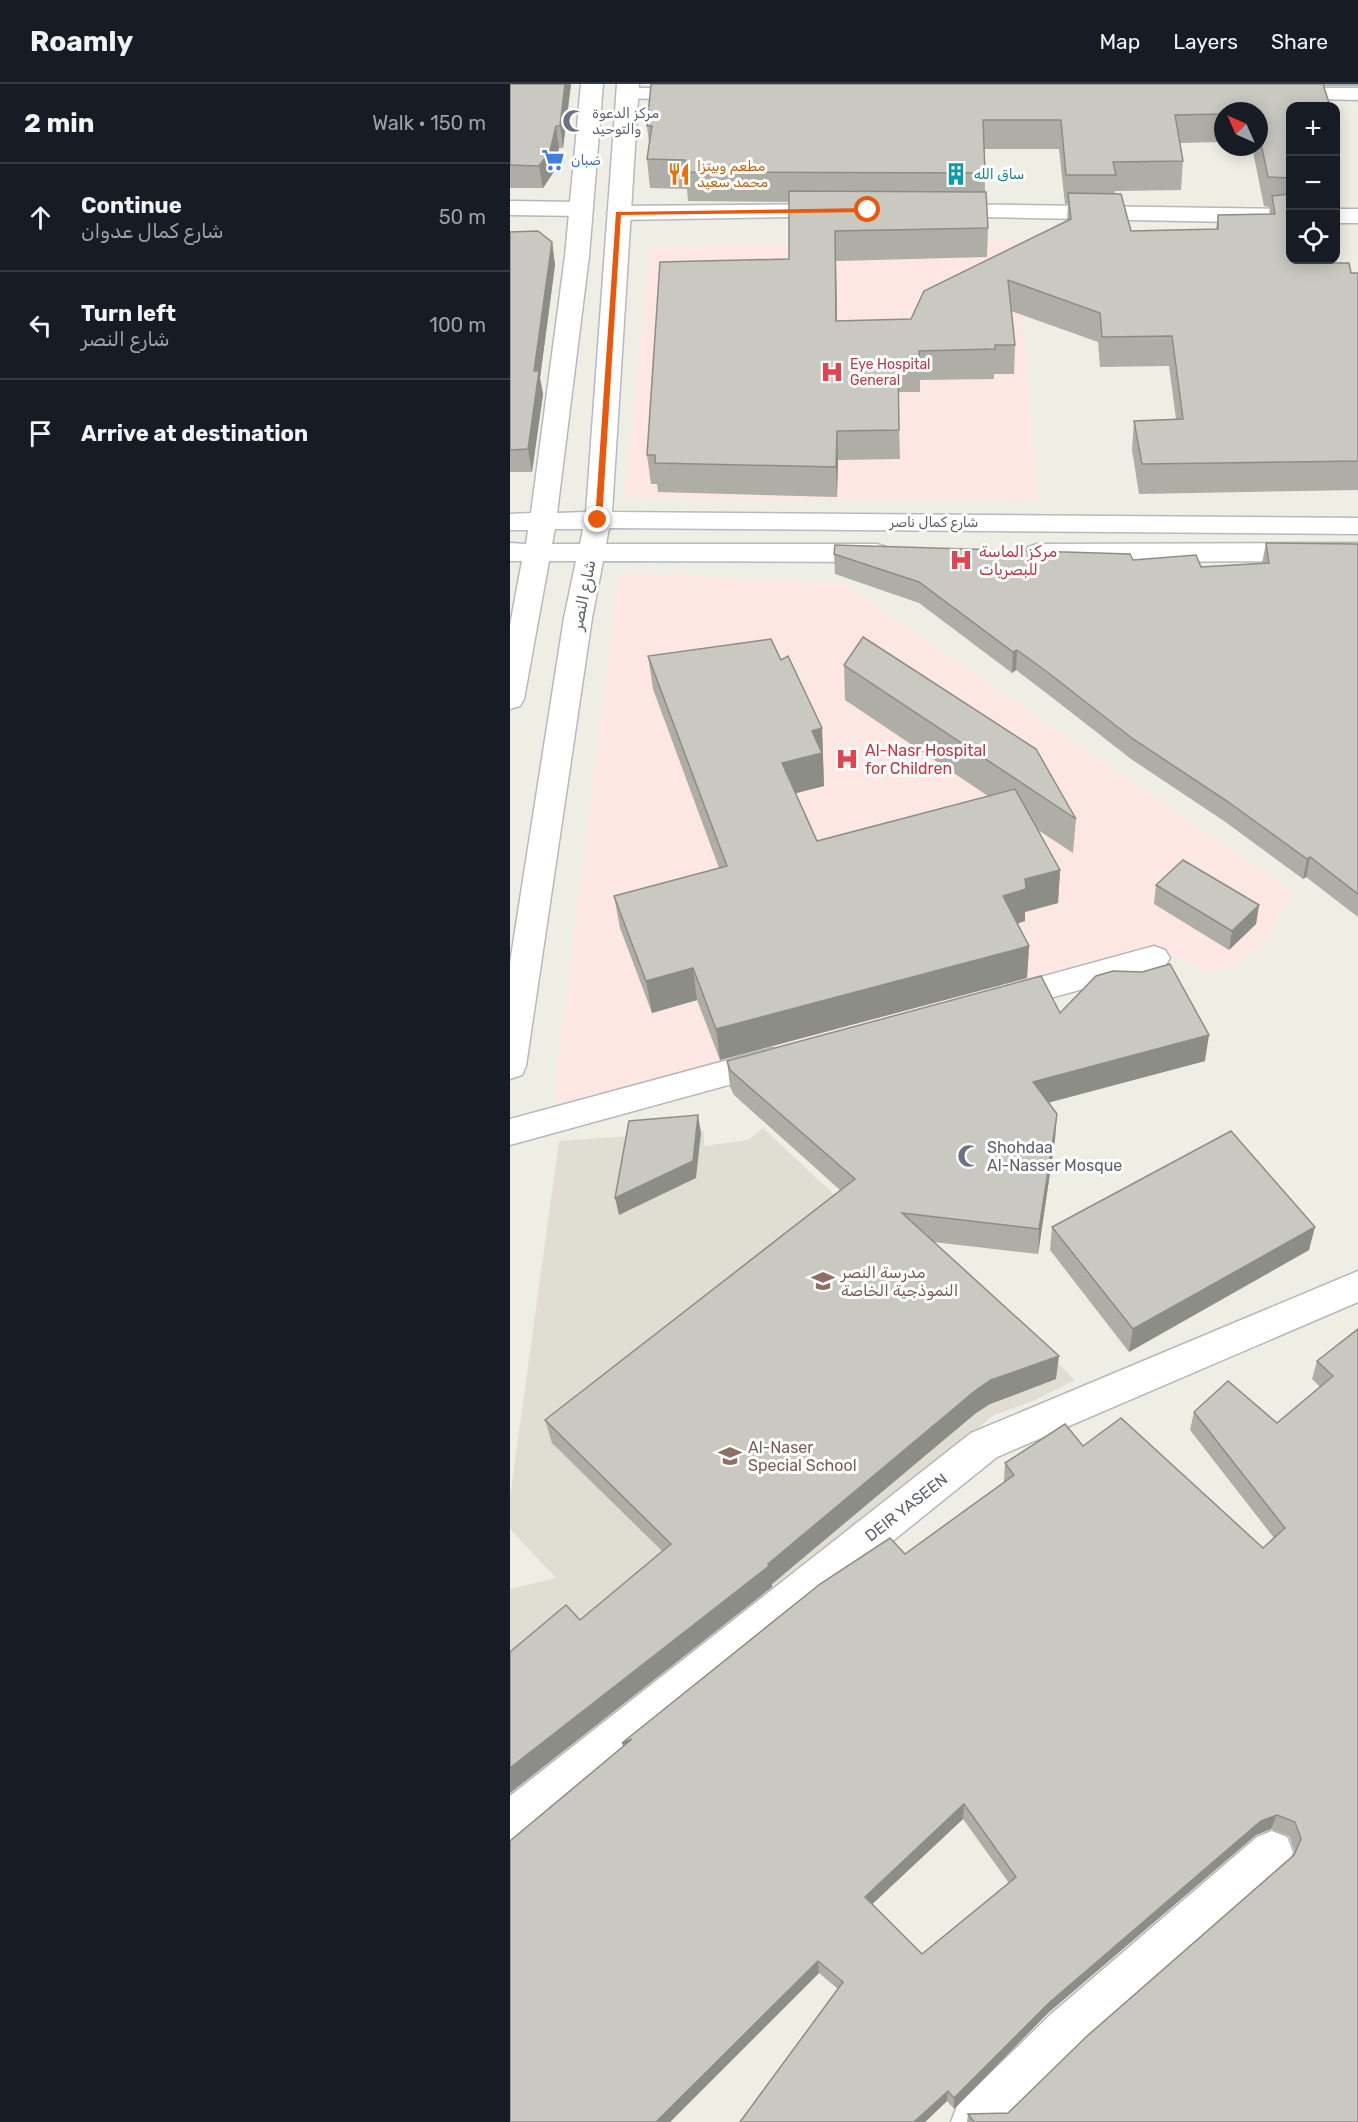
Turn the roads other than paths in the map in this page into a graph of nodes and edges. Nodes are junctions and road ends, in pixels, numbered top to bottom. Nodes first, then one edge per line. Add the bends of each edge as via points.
1 (592, 84) edge
2 (628, 89) edge
3 (711, 94) edge
4 (1257, 94) edge
5 (1358, 94) edge
6 (510, 208) edge
7 (582, 209) junction
8 (856, 210) edge
9 (915, 211) edge
10 (618, 213) junction
11 (1286, 216) edge
12 (1340, 216) edge
13 (1358, 216) edge
14 (598, 520) junction
15 (543, 521) junction
16 (510, 522) edge
17 (1358, 526) edge
18 (510, 552) edge
19 (538, 552) junction
20 (1358, 552) edge
21 (903, 553) edge
22 (1011, 553) edge
23 (591, 554) junction
24 (510, 699) edge
25 (1154, 958) dead end
26 (981, 1005) edge
27 (797, 1055) edge
28 (510, 1066) edge
29 (510, 1132) edge
30 (1358, 1286) edge
31 (510, 1822) edge
32 (1272, 1852) dead end
33 (973, 2122) edge

1 - 7 main road
2 - 3 main road
2 - 10 main road, شارع النصر
4 - 5 main road
6 - 7 main road
7 - 15 main road
8 - 10 main road
9 - 11 main road
10 - 14 main road, شارع النصر
12 - 13 main road
14 - 15 main road, شارع كمال ناصر
14 - 17 main road, شارع كمال ناصر
14 - 23 main road, شارع النصر
15 - 16 main road, شارع كمال ناصر
15 - 19 main road
18 - 19 main road, شارع كمال ناصر
19 - 23 main road, شارع كمال ناصر
19 - 24 main road
20 - 22 main road
21 - 23 main road, شارع كمال ناصر
23 - 28 main road, شارع النصر
25 - 26 main road
27 - 29 main road
30 - 31 main road, DEIR YASEEN via 984,1445
32 - 33 main road via 1066,2031

